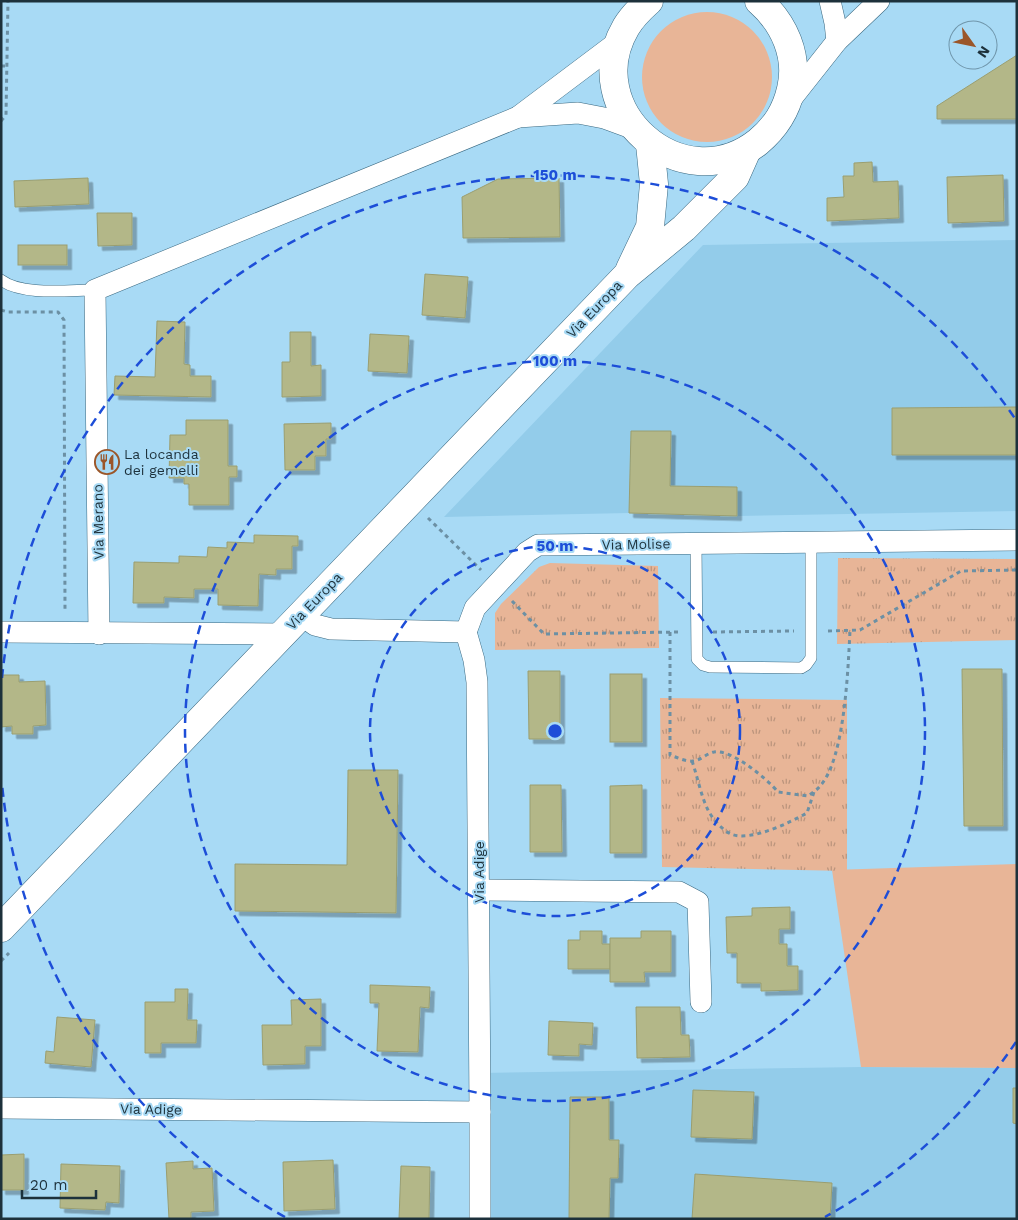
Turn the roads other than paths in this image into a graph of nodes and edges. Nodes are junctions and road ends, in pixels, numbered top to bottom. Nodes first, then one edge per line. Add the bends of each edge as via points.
1 (759, 1) edge
2 (830, 1) edge
3 (879, 1) edge
4 (641, 6) edge
5 (619, 41) junction
6 (837, 41) junction
7 (788, 103) junction
8 (518, 117) junction
9 (642, 136) junction
10 (747, 150) junction
11 (627, 275) junction
12 (1, 280) edge
13 (95, 290) junction
14 (1017, 540) edge
15 (811, 542) junction
16 (696, 543) junction
17 (292, 624) junction
18 (1, 632) edge
19 (466, 632) junction
20 (99, 634) junction
21 (479, 890) junction
22 (1, 928) edge
23 (701, 1002) dead end
24 (1, 1108) edge
25 (480, 1112) junction
26 (480, 1219) edge

1 - 7 street via 779,24 788,41 793,82
2 - 6 street
3 - 6 street
4 - 5 street
5 - 8 street
5 - 9 street via 614,64 616,88 622,109
6 - 7 street
7 - 10 street via 770,132
8 - 9 street via 578,113 604,118
8 - 13 street
9 - 10 street via 671,155 694,161 730,158
9 - 11 street, Via Europa via 654,184 650,227
10 - 11 street, Via Europa via 735,177 684,228
11 - 17 street, Via Europa
12 - 13 lane via 35,291
13 - 20 street, Via Merano
14 - 15 street, Via Molise
15 - 16 street, Via Molise
15 - 16 lane via 810,658 801,668 703,666 697,658
16 - 19 street, Via Molise via 538,545 475,608
17 - 19 street via 331,629
17 - 20 street
17 - 22 street, Via Europa
18 - 20 street
19 - 21 street, Via Adige via 477,682
21 - 23 street via 679,892 698,902
21 - 25 street, Via Adige
24 - 25 street, Via Adige
25 - 26 street, Via Adige

